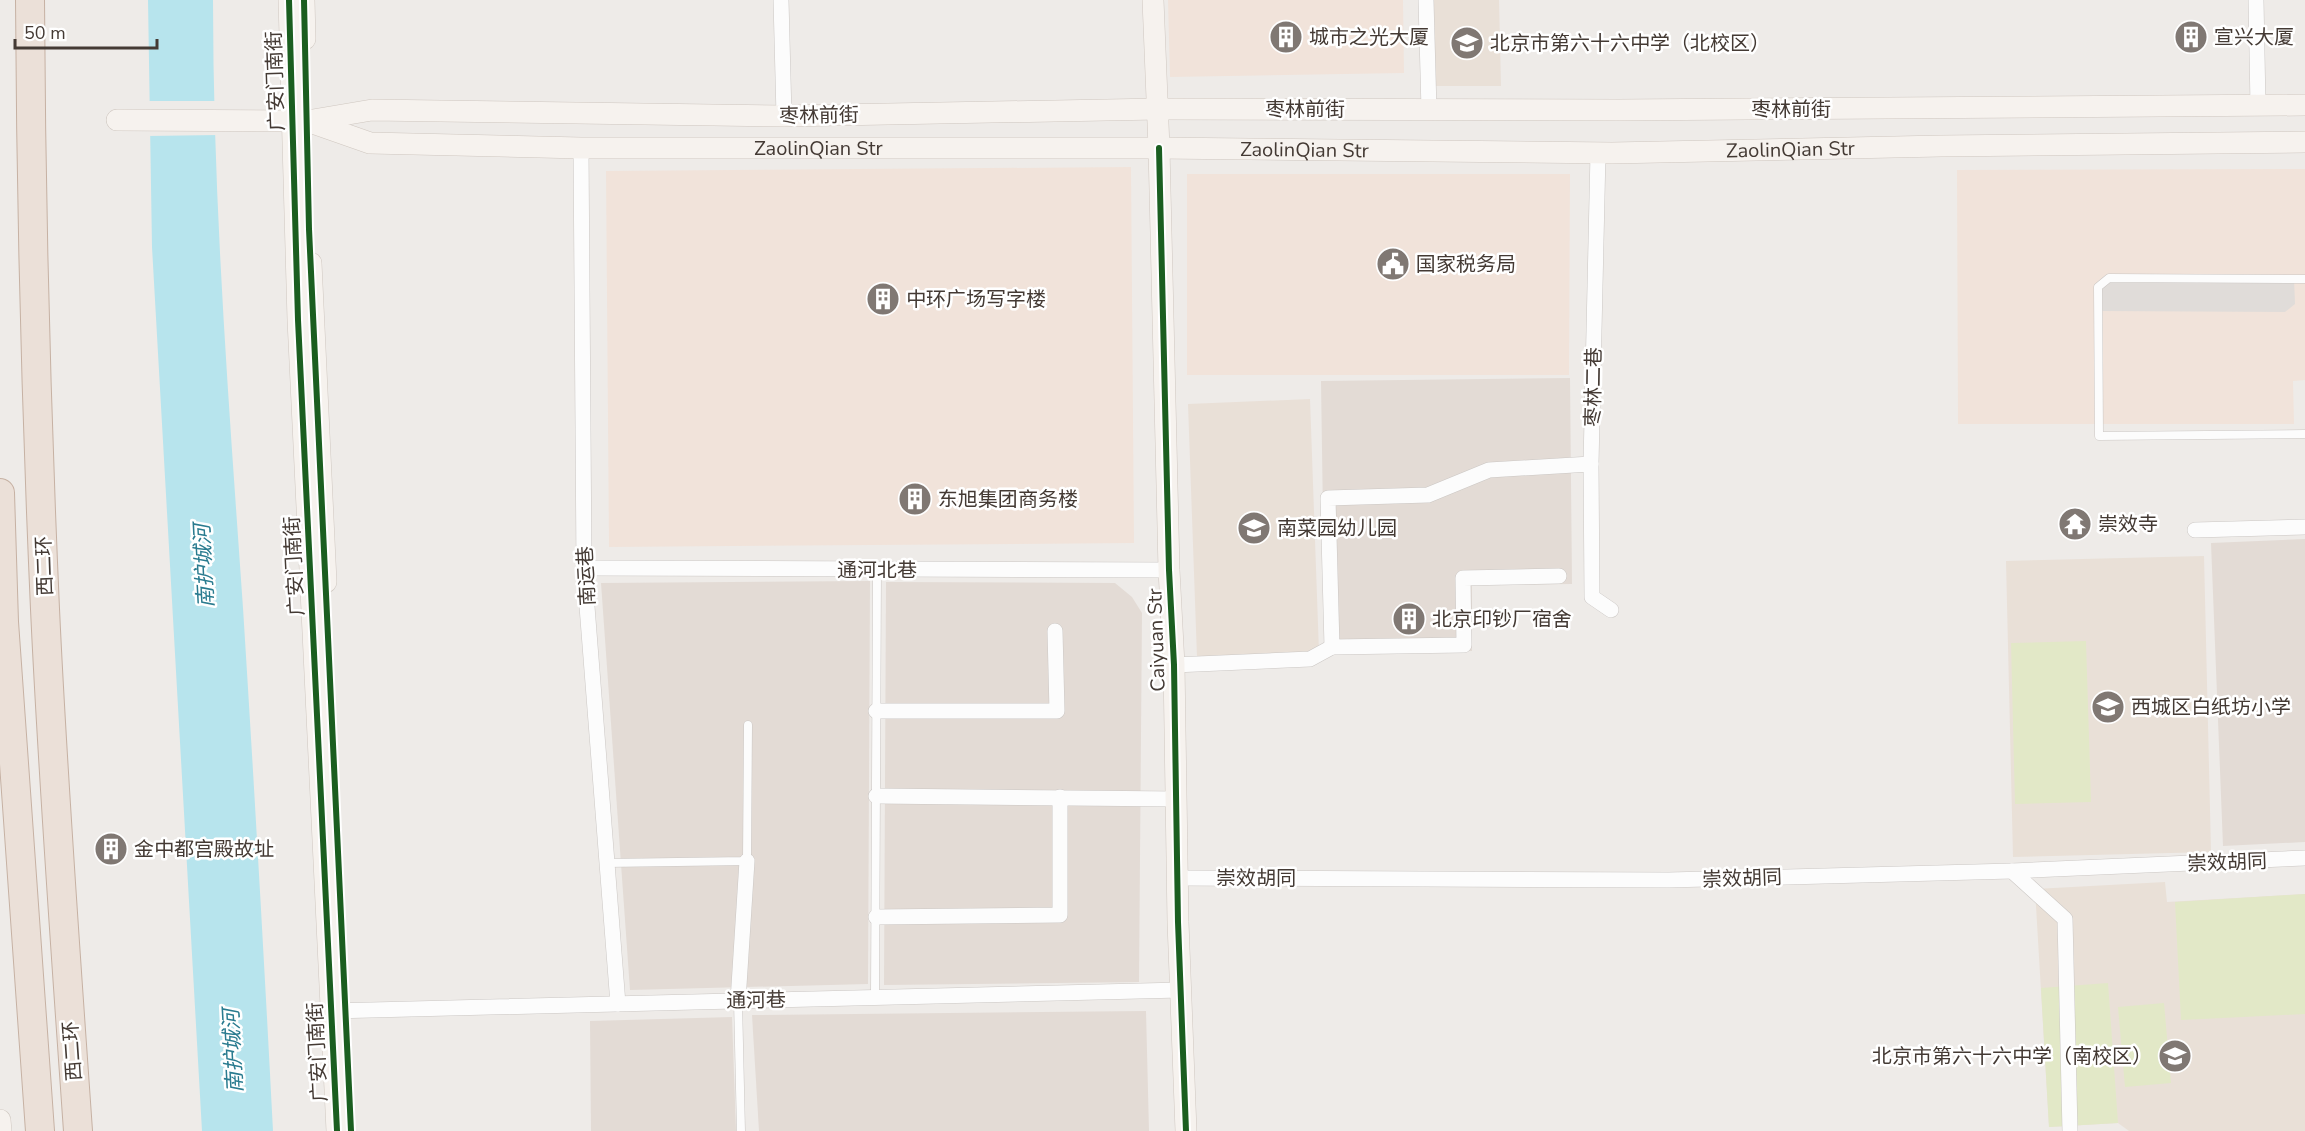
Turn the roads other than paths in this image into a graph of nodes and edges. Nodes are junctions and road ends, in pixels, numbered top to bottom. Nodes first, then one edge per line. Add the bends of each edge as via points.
1 (30, 0) edge
2 (289, 0) edge
3 (304, 0) edge
4 (781, 0) edge
5 (1153, 0) edge
6 (1426, 0) edge
7 (2256, 0) edge
8 (2305, 105) edge
9 (2258, 106) junction
10 (1158, 109) junction
11 (1429, 110) junction
12 (784, 116) junction
13 (117, 120) dead end
14 (300, 121) junction
15 (2305, 142) edge
16 (581, 148) junction
17 (1159, 148) junction
18 (1598, 153) junction
19 (2305, 279) edge
20 (2305, 434) edge
21 (1591, 464) junction
22 (0, 493) edge
23 (2305, 527) edge
24 (2195, 530) dead end
25 (1, 545) edge
26 (584, 568) junction
27 (877, 570) junction
28 (1169, 570) junction
29 (1559, 576) dead end
30 (1611, 610) dead end
31 (1055, 631) dead end
32 (1332, 647) junction
33 (1174, 665) junction
34 (876, 711) junction
35 (748, 726) dead end
36 (876, 796) junction
37 (1060, 797) junction
38 (1178, 798) junction
39 (2305, 858) edge
40 (747, 861) junction
41 (607, 863) junction
42 (2012, 871) junction
43 (1178, 878) junction
44 (876, 917) junction
45 (1181, 990) junction
46 (875, 997) junction
47 (738, 1001) junction
48 (618, 1004) junction
49 (338, 1011) junction
50 (0, 1120) edge
51 (1, 1131) edge
52 (40, 1131) edge
53 (78, 1131) edge
54 (337, 1131) edge
55 (351, 1131) edge
56 (741, 1131) edge
57 (1186, 1131) edge
58 (2070, 1131) edge

1 - 53 highway, 西二环 via 31,203 45,607
2 - 14 main road, 广安门南街
3 - 14 main road
4 - 12 street
5 - 10 main road, Caiyuan Str
6 - 11 street
7 - 9 street
8 - 9 main road, 枣林前街
9 - 11 main road, 枣林前街
10 - 11 main road, 枣林前街
10 - 12 main road, 枣林前街
10 - 17 main road, Caiyuan Str
12 - 14 main road, 枣林前街 via 372,110
13 - 14 main road
14 - 16 main road, ZaolinQian Str via 370,143
14 - 49 main road via 309,229
15 - 18 main road, ZaolinQian Str
16 - 17 main road, ZaolinQian Str
16 - 26 street, 南运巷
17 - 18 main road, ZaolinQian Str
17 - 28 main road, Caiyuan Str
18 - 21 street, 枣林二巷
19 - 20 lane via 2109,278 2098,287 2099,436
21 - 30 street, 枣林二巷 via 1592,597
21 - 32 street via 1489,470 1428,495 1328,498
22 - 25 highway, 西二环
23 - 24 street
25 - 52 highway, 西二环
26 - 27 street, 通河北巷
26 - 41 street, 南运巷
27 - 28 street, 通河北巷
27 - 34 lane
28 - 33 main road, Caiyuan Str
29 - 32 street via 1463,578 1464,645
31 - 34 street via 1057,711
32 - 33 street via 1310,659
33 - 38 main road, Caiyuan Str
34 - 36 lane
35 - 40 lane
36 - 37 street
36 - 44 lane
37 - 38 street
37 - 44 street via 1060,915
38 - 43 main road, Caiyuan Str
39 - 42 street, 崇效胡同
40 - 41 lane
40 - 47 street
41 - 48 street, 南运巷
42 - 43 street, 崇效胡同 via 1669,880
42 - 58 street via 2065,919
43 - 45 main road, Caiyuan Str
44 - 46 lane
45 - 46 street, 通河巷
45 - 57 main road, Caiyuan Str
46 - 47 street, 通河巷
47 - 48 street, 通河巷
47 - 56 lane
48 - 49 street, 通河巷
49 - 54 main road, 广安门南街
49 - 55 main road
50 - 51 main road

